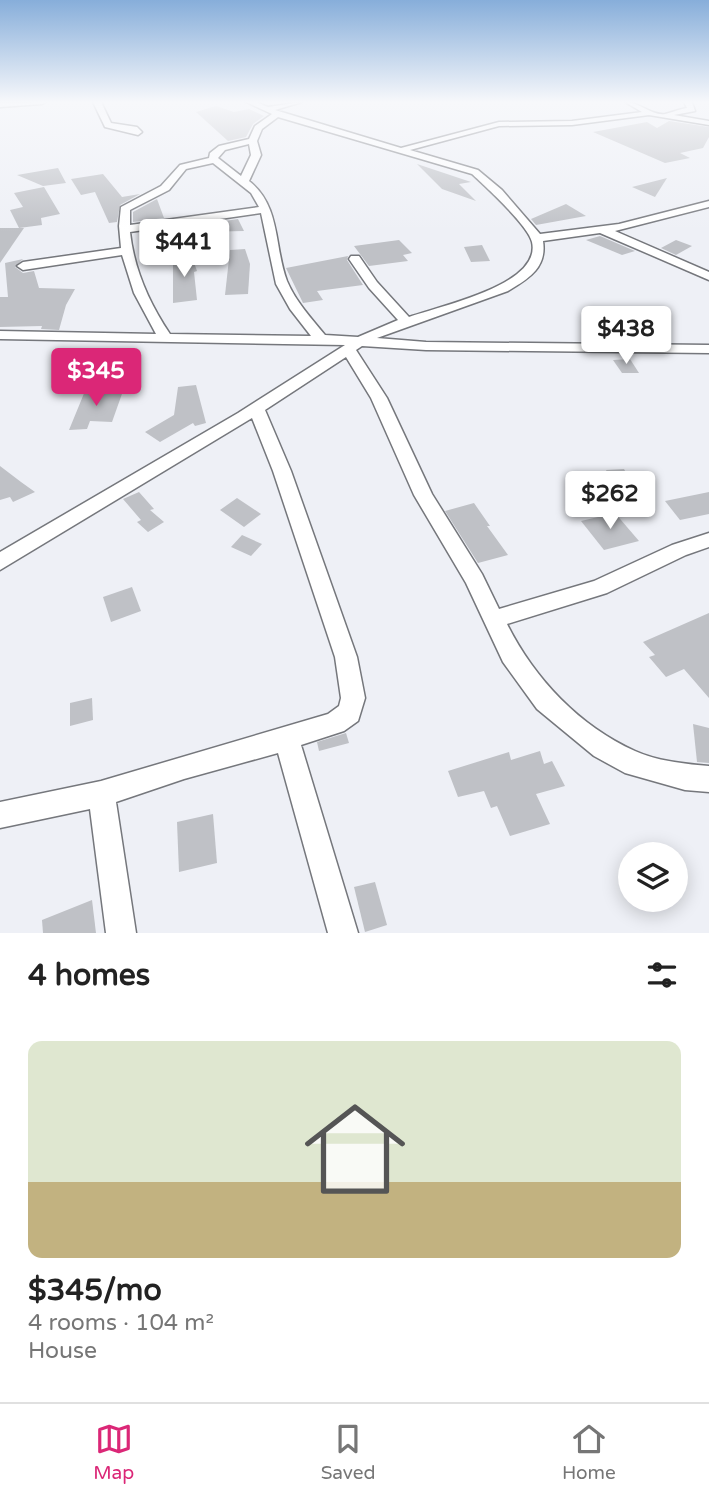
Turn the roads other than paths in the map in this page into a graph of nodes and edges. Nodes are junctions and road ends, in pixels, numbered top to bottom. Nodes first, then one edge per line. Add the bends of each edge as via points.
1 (237, 146) edge
2 (254, 146) edge
3 (388, 146) edge
4 (412, 146) edge
5 (396, 148) junction
6 (215, 160) junction
7 (243, 181) junction
8 (708, 204) edge
9 (263, 210) junction
10 (125, 229) junction
11 (601, 229) junction
12 (537, 238) junction
13 (127, 251) junction
14 (355, 259) dead end
15 (23, 266) dead end
16 (709, 276) edge
17 (407, 322) junction
18 (0, 335) edge
19 (166, 338) junction
20 (321, 339) junction
21 (353, 345) junction
22 (709, 349) edge
23 (256, 408) junction
24 (709, 540) edge
25 (0, 562) edge
26 (494, 619) junction
27 (287, 739) junction
28 (709, 779) edge
29 (101, 794) junction
30 (0, 815) edge
31 (121, 933) edge
32 (343, 933) edge

1 - 6 street via 217,151
2 - 7 street via 256,155
3 - 5 street
4 - 5 street
5 - 12 street via 475,172
6 - 7 street
6 - 10 street via 183,167 165,188 125,209
7 - 9 street via 261,199
8 - 11 street
9 - 10 street
9 - 20 street via 271,227 279,276 290,299
10 - 13 street
11 - 12 street
11 - 16 street
12 - 17 street via 539,254 523,277
13 - 15 street
13 - 19 street via 132,274
14 - 17 street
17 - 21 street
18 - 19 street
19 - 20 street
20 - 21 street
21 - 22 street
21 - 23 street
21 - 26 street via 423,495
23 - 25 street
23 - 27 street via 346,657 353,698 349,713 335,723
24 - 26 street via 600,587
26 - 28 street via 511,654 545,701 603,748 634,764
27 - 29 street
27 - 32 street
29 - 30 street
29 - 31 street

